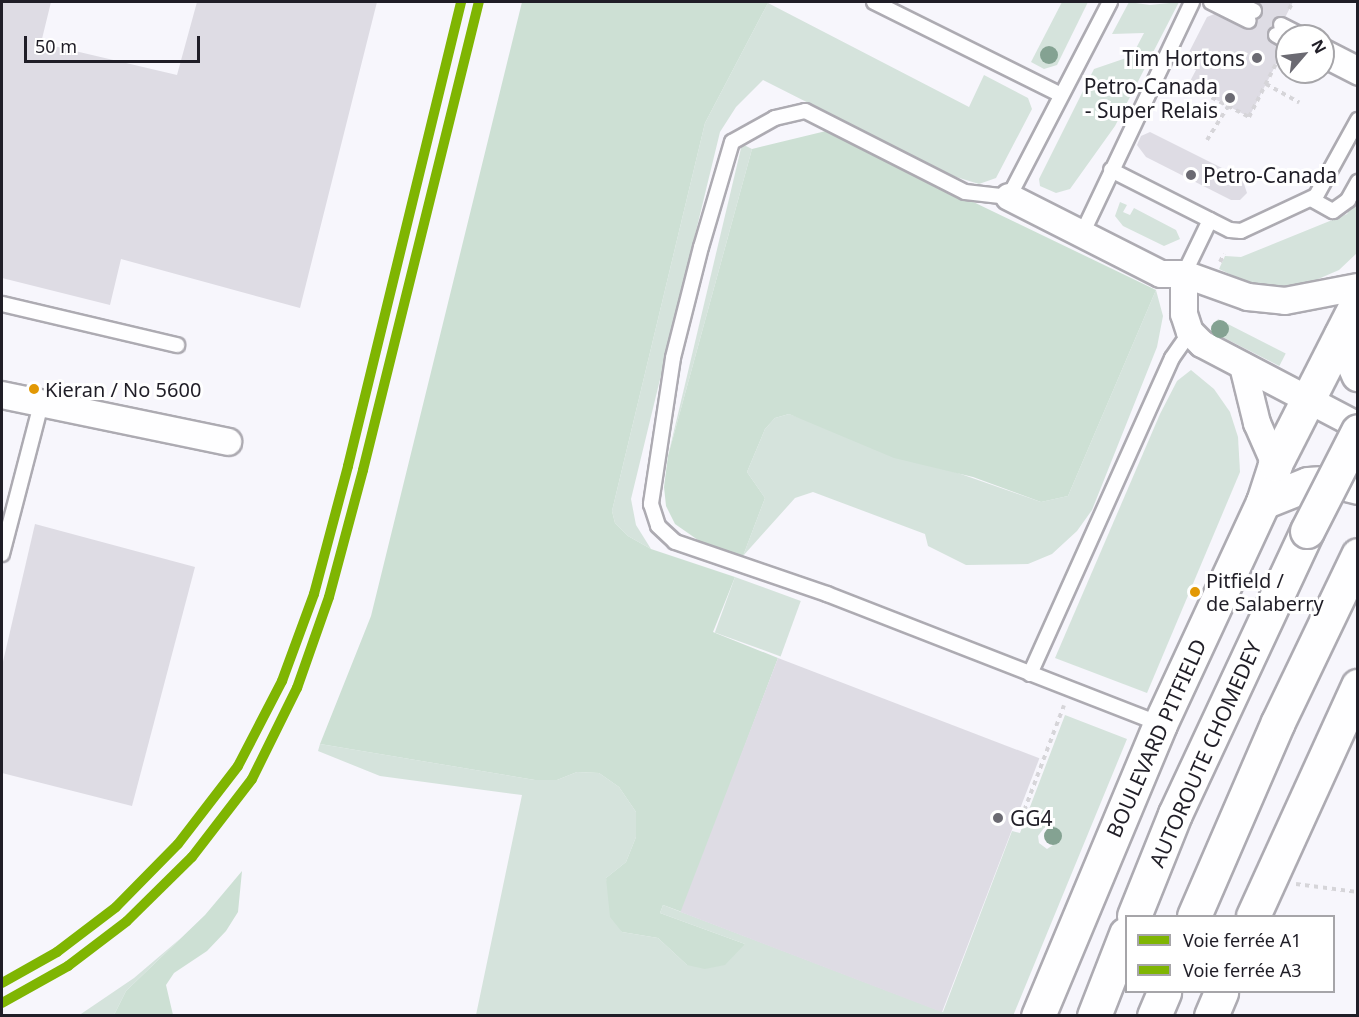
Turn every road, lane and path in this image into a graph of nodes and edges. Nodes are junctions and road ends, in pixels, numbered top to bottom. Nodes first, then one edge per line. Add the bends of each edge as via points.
1 (874, 2) edge
2 (1110, 2) edge
3 (1192, 2) edge
4 (1211, 2) edge
5 (1235, 2) edge
6 (1335, 52) edge
7 (1275, 58) edge
8 (1358, 64) edge
9 (1335, 66) edge
10 (1358, 78) edge
11 (1266, 84) junction
12 (1188, 85) dead end
13 (1061, 96) junction
14 (1299, 102) dead end
15 (1228, 106) junction
16 (1358, 120) edge
17 (1207, 140) dead end
18 (1111, 170) junction
19 (1358, 182) edge
20 (1009, 197) junction
21 (1311, 200) junction
22 (1210, 220) junction
23 (1082, 234) junction
24 (1184, 274) junction
25 (1358, 287) edge
26 (1358, 301) edge
27 (2, 304) edge
28 (1190, 332) junction
29 (1341, 335) junction
30 (177, 345) dead end
31 (1243, 366) junction
32 (1358, 374) edge
33 (2, 395) edge
34 (1307, 400) junction
35 (41, 404) junction
36 (1358, 426) edge
37 (1358, 431) edge
38 (228, 442) dead end
39 (1275, 464) junction
40 (1358, 486) edge
41 (1263, 502) junction
42 (2, 554) edge
43 (1357, 555) edge
44 (1030, 674) junction
45 (1358, 686) edge
46 (1061, 713) dead end
47 (1160, 724) junction
48 (1014, 825) dead end
49 (1289, 884) dead end
50 (1358, 892) edge
51 (1134, 915) edge
52 (1194, 915) edge
53 (1253, 915) edge
54 (1125, 937) edge
55 (1164, 993) edge
56 (1221, 993) edge
57 (1038, 1016) edge
58 (1094, 1016) edge
59 (1154, 1016) edge
60 (1211, 1016) edge

1 - 13 lane
2 - 13 lane
3 - 18 lane
4 - 5 lane via 1251,16
6 - 8 lane
7 - 11 path
9 - 10 lane
11 - 14 path
11 - 15 path via 1249,117
12 - 15 path
13 - 20 lane
15 - 17 path
16 - 21 lane via 1320,192
18 - 22 lane
18 - 23 lane
19 - 21 lane via 1348,200 1333,211
20 - 23 street
20 - 44 lane via 965,192 805,111 775,118 743,134 728,150 700,247 673,358 651,504 658,526 675,542 827,594
21 - 22 lane via 1241,231
22 - 24 lane
23 - 24 street via 1161,274
24 - 25 street via 1258,299 1296,300
24 - 28 street via 1182,304
26 - 29 main road, BOULEVARD PITFIELD
27 - 30 lane
28 - 31 street via 1202,344
28 - 44 lane via 1172,358
29 - 32 main road
29 - 34 main road, BOULEVARD PITFIELD
31 - 34 street
31 - 39 street via 1257,423
33 - 35 street
34 - 36 street
34 - 39 main road, BOULEVARD PITFIELD
35 - 38 street
35 - 42 lane
37 - 51 main road, AUTOROUTE CHOMEDEY, bridge via 1175,814
39 - 41 main road, BOULEVARD PITFIELD
40 - 41 main road via 1338,482 1308,484
41 - 47 main road, BOULEVARD PITFIELD
43 - 52 main road via 1274,731
44 - 47 lane
45 - 53 main road
46 - 48 path via 1018,826
47 - 57 main road, BOULEVARD PITFIELD
49 - 50 path
54 - 58 main road
55 - 59 main road
56 - 60 main road

